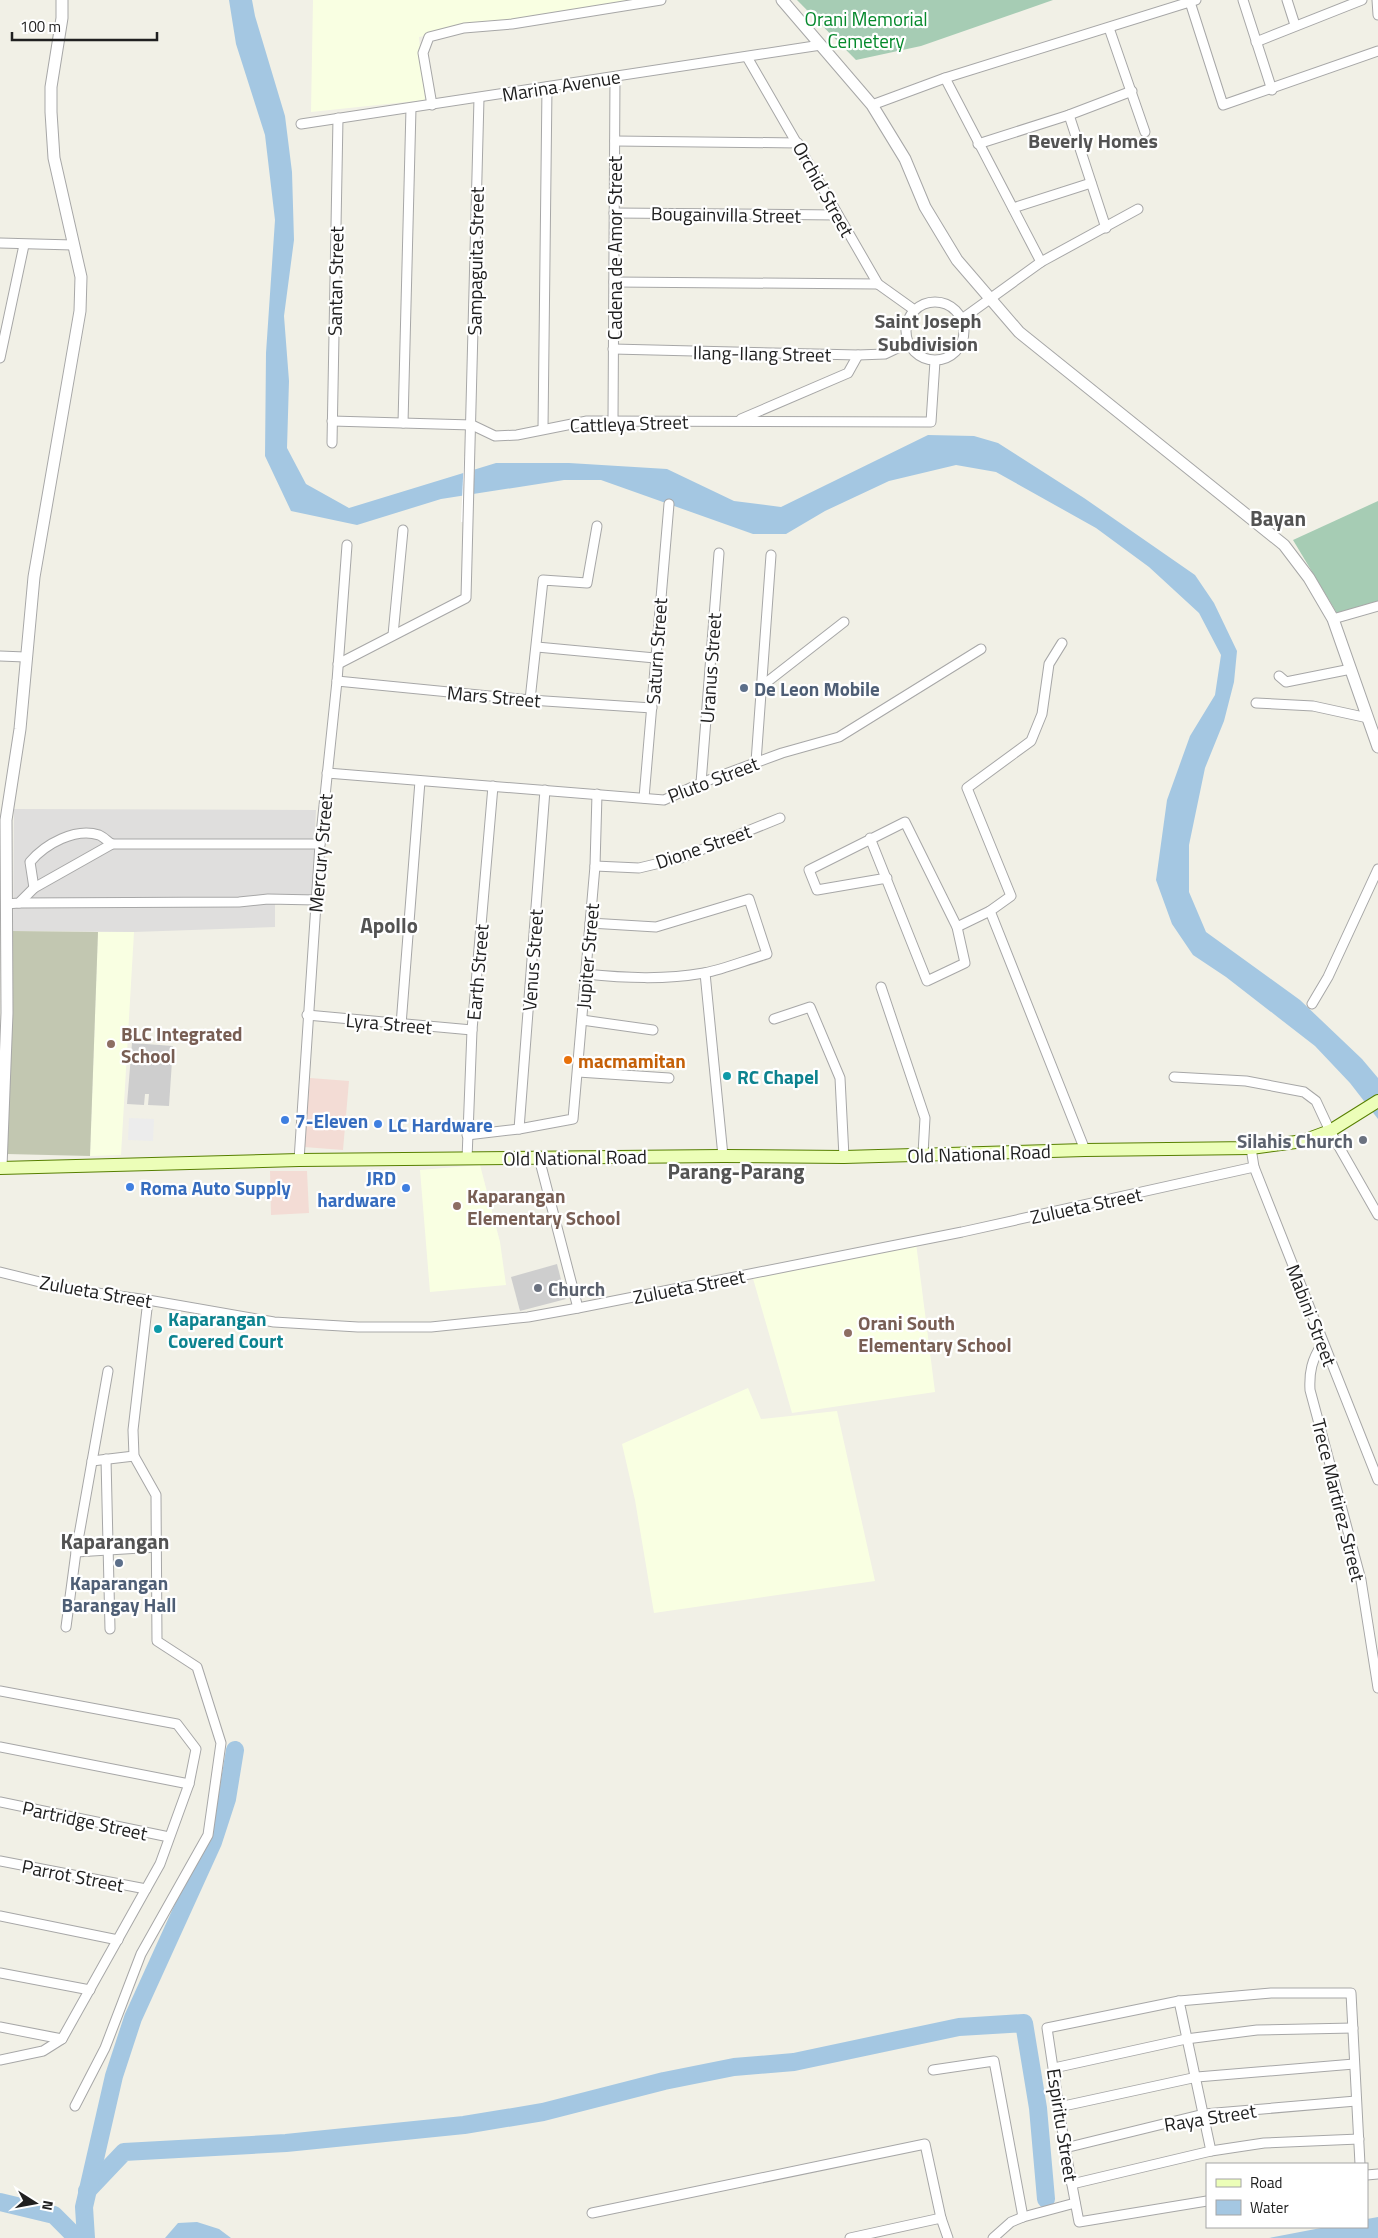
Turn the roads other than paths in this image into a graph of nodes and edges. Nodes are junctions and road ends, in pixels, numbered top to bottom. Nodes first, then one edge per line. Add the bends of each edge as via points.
1 (62, 0) edge
2 (661, 0) edge
3 (782, 0) edge
4 (1243, 0) edge
5 (1287, 0) edge
6 (1328, 0) edge
7 (1362, 0) edge
8 (1376, 0) edge
9 (1193, 1) edge
10 (1331, 10) junction
11 (1378, 15) edge
12 (1295, 25) junction
13 (1110, 28) junction
14 (1256, 42) junction
15 (821, 45) junction
16 (1378, 51) edge
17 (747, 57) junction
18 (615, 77) junction
19 (945, 78) junction
20 (547, 88) junction
21 (1132, 90) junction
22 (1272, 90) junction
23 (479, 98) junction
24 (432, 105) junction
25 (872, 105) junction
26 (411, 108) junction
27 (1069, 115) junction
28 (338, 118) junction
29 (301, 124) dead end
30 (1145, 132) dead end
31 (615, 141) junction
32 (798, 143) junction
33 (978, 144) junction
34 (1091, 183) junction
35 (1012, 208) junction
36 (1138, 209) dead end
37 (614, 213) junction
38 (838, 215) junction
39 (1106, 228) junction
40 (0, 244) edge
41 (24, 245) junction
42 (73, 245) junction
43 (1041, 262) junction
44 (614, 282) junction
45 (878, 284) junction
46 (990, 298) junction
47 (913, 309) junction
48 (962, 319) junction
49 (3, 326) edge
50 (908, 343) junction
51 (613, 349) junction
52 (858, 355) junction
53 (0, 358) edge
54 (935, 361) junction
55 (613, 420) junction
56 (332, 421) junction
57 (736, 421) junction
58 (403, 423) junction
59 (472, 424) junction
60 (543, 429) junction
61 (332, 443) dead end
62 (669, 504) dead end
63 (597, 526) dead end
64 (403, 530) dead end
65 (347, 545) dead end
66 (719, 553) dead end
67 (772, 555) dead end
68 (1378, 606) edge
69 (1333, 619) junction
70 (844, 622) dead end
71 (393, 635) junction
72 (1062, 643) dead end
73 (537, 647) junction
74 (981, 649) dead end
75 (0, 656) edge
76 (25, 657) junction
77 (655, 658) junction
78 (338, 664) junction
79 (1351, 669) junction
80 (1280, 676) dead end
81 (337, 680) junction
82 (762, 686) junction
83 (530, 700) junction
84 (1256, 703) dead end
85 (652, 708) junction
86 (1373, 719) edge
87 (1378, 746) edge
88 (756, 762) junction
89 (327, 773) junction
90 (420, 782) junction
91 (701, 782) junction
92 (493, 786) junction
93 (545, 790) junction
94 (597, 794) junction
95 (644, 798) junction
96 (780, 818) dead end
97 (870, 838) junction
98 (112, 844) junction
99 (320, 844) junction
100 (595, 866) junction
101 (1378, 869) edge
102 (887, 878) junction
103 (34, 888) junction
104 (316, 900) junction
105 (19, 903) junction
106 (6, 904) junction
107 (990, 911) junction
108 (590, 923) junction
109 (957, 927) junction
110 (705, 973) junction
111 (585, 974) junction
112 (881, 987) dead end
113 (1312, 1004) dead end
114 (4, 1013) edge
115 (307, 1015) junction
116 (774, 1019) dead end
117 (582, 1020) junction
118 (401, 1025) junction
119 (472, 1030) junction
120 (653, 1030) dead end
121 (578, 1072) junction
122 (1174, 1076) dead end
123 (669, 1078) dead end
124 (1378, 1100) edge
125 (519, 1129) junction
126 (1330, 1131) junction
127 (467, 1135) junction
128 (1251, 1148) junction
129 (1085, 1150) junction
130 (923, 1154) junction
131 (724, 1156) junction
132 (844, 1157) junction
133 (539, 1158) junction
134 (467, 1159) junction
135 (299, 1160) junction
136 (1254, 1168) junction
137 (0, 1170) edge
138 (1378, 1215) edge
139 (0, 1272) edge
140 (148, 1300) junction
141 (578, 1308) junction
142 (1322, 1344) junction
143 (108, 1371) dead end
144 (134, 1456) junction
145 (106, 1459) junction
146 (92, 1461) junction
147 (1378, 1480) edge
148 (157, 1547) junction
149 (107, 1551) junction
150 (76, 1552) junction
151 (66, 1627) dead end
152 (110, 1629) dead end
153 (1378, 1688) edge
154 (0, 1691) edge
155 (0, 1747) edge
156 (189, 1784) junction
157 (0, 1802) edge
158 (169, 1837) junction
159 (0, 1861) edge
160 (146, 1889) junction
161 (0, 1916) edge
162 (118, 1940) junction
163 (0, 1973) edge
164 (90, 1990) junction
165 (1179, 2001) junction
166 (0, 2027) edge
167 (1353, 2028) junction
168 (62, 2039) junction
169 (1186, 2039) junction
170 (0, 2060) edge
171 (1354, 2064) junction
172 (1054, 2068) junction
173 (933, 2070) dead end
174 (1197, 2077) junction
175 (1356, 2101) junction
176 (75, 2106) dead end
177 (1059, 2107) junction
178 (1204, 2114) junction
179 (1359, 2139) junction
180 (1065, 2148) junction
181 (1211, 2151) junction
182 (1360, 2163) edge
183 (1072, 2184) junction
184 (1206, 2201) edge
185 (1072, 2204) junction
186 (592, 2213) dead end
187 (1027, 2216) junction
188 (942, 2218) junction
189 (850, 2238) edge
190 (948, 2238) edge
191 (993, 2238) edge

1 - 42 street via 51,112 54,158
2 - 24 street via 512,24 464,28 430,37 424,53
3 - 15 street
4 - 14 street
5 - 12 street
6 - 10 street
7 - 10 street
8 - 11 street
9 - 13 street
9 - 22 street via 1223,105
10 - 12 street
12 - 14 street
13 - 19 street
13 - 21 street
14 - 22 street
15 - 17 street, Marina Avenue
15 - 25 street
16 - 22 street
17 - 18 street, Marina Avenue
17 - 32 street, Orchid Street
18 - 20 street, Marina Avenue
18 - 31 street, Cadena de Amor Street
19 - 25 street
19 - 33 street
20 - 23 street, Marina Avenue
20 - 60 street
21 - 27 street
21 - 30 street
23 - 24 street, Marina Avenue
23 - 59 street, Sampaguita Street
24 - 26 street, Marina Avenue
25 - 46 street via 905,159 925,207 943,238 957,260
26 - 28 street, Marina Avenue
26 - 58 street
27 - 33 street
27 - 34 street
28 - 29 street, Marina Avenue
28 - 56 street, Santan Street
31 - 32 street
31 - 37 street, Cadena de Amor Street
32 - 38 street, Orchid Street
33 - 35 street
34 - 35 street
34 - 39 street
35 - 43 street
36 - 39 street
37 - 38 street, Bougainvilla Street
37 - 44 street, Cadena de Amor Street
38 - 45 street, Orchid Street
39 - 43 street
40 - 41 street
41 - 42 street
41 - 49 street
42 - 76 street via 81,277 80,311 34,577
43 - 46 street
44 - 45 street
44 - 51 street, Cadena de Amor Street
45 - 47 street, Orchid Street
46 - 48 street
46 - 69 street via 1019,332 1284,545 1309,578
47 - 48 street via 929,302 942,302 954,308
47 - 50 street via 906,324
48 - 54 street via 964,338 953,354
49 - 53 street
50 - 52 street, Ilang-Ilang Street via 885,354
50 - 54 street via 919,356
51 - 52 street, Ilang-Ilang Street
51 - 55 street, Cadena de Amor Street
52 - 57 street via 848,373
54 - 57 street, Cattleya Street via 931,422
55 - 57 street, Cattleya Street
55 - 60 street, Cattleya Street
56 - 58 street, Cattleya Street
56 - 61 street, Santan Street
58 - 59 street, Cattleya Street
59 - 60 street, Cattleya Street via 495,436
59 - 71 street, Sampaguita Street via 466,598
62 - 77 street, Saturn Street
63 - 73 street via 587,583 543,580
64 - 71 street
65 - 78 street, Mercury Street
66 - 91 street, Uranus Street
67 - 82 street
68 - 69 street
69 - 79 street
70 - 82 street
71 - 78 street
72 - 107 street via 1048,664 1042,714 1030,741 967,788 1010,896
73 - 77 street
73 - 83 street
74 - 88 street, Pluto Street via 839,738
75 - 76 street
76 - 106 street via 20,729 6,820
77 - 85 street, Saturn Street
78 - 81 street, Mercury Street
79 - 80 street via 1286,682
79 - 86 street
81 - 83 street, Mars Street
81 - 89 street, Mercury Street
82 - 88 street
83 - 85 street, Mars Street
84 - 86 street via 1314,706
85 - 95 street, Saturn Street
86 - 87 street
88 - 91 street, Pluto Street
89 - 90 street, Pluto Street
89 - 99 street, Mercury Street
90 - 92 street, Pluto Street
90 - 118 street
91 - 95 street, Pluto Street via 664,800
92 - 93 street, Pluto Street
92 - 119 street, Earth Street
93 - 94 street, Pluto Street
93 - 125 street, Venus Street
94 - 95 street, Pluto Street
94 - 100 street, Jupiter Street
96 - 100 street, Dione Street via 681,858 638,868
97 - 102 street
97 - 102 street via 809,870 817,890
97 - 109 street via 904,822
98 - 99 street
98 - 103 street
98 - 103 street via 100,835 77,832 38,853 30,862
99 - 104 street, Mercury Street
100 - 108 street, Jupiter Street
101 - 113 street via 1328,977
102 - 109 street via 927,982 965,963
103 - 105 street
104 - 105 street
104 - 115 street, Mercury Street
105 - 106 street
106 - 114 street
107 - 109 street
107 - 129 street
108 - 110 street via 656,927 750,899 767,954
108 - 111 street, Jupiter Street
110 - 111 street via 632,979
110 - 131 street
111 - 117 street, Jupiter Street
112 - 130 street via 924,1118
114 - 137 street
115 - 118 street, Lyra Street
115 - 135 street, Mercury Street
116 - 132 street via 810,1007 840,1078
117 - 120 street
117 - 121 street, Jupiter Street
118 - 119 street, Lyra Street
119 - 127 street, Earth Street
121 - 123 street
121 - 125 street, Jupiter Street via 573,1118
122 - 126 street via 1246,1082 1304,1092 1316,1101
124 - 126 main road, Old National Road
125 - 127 street
126 - 128 main road, Old National Road via 1303,1141
126 - 138 street
127 - 134 street, Earth Street
128 - 129 main road, Old National Road
128 - 136 street, Mabini Street
129 - 130 main road, Old National Road
130 - 132 main road, Old National Road
131 - 132 main road, Old National Road
131 - 133 main road, Old National Road
133 - 134 main road, Old National Road
133 - 141 street
134 - 135 main road, Old National Road
135 - 137 main road, Old National Road
136 - 141 street, Zulueta Street via 962,1232
136 - 142 street, Mabini Street
139 - 140 street, Zulueta Street via 68,1289
140 - 141 street, Zulueta Street via 274,1322 358,1327 431,1328
140 - 144 street via 133,1430
142 - 147 street, Mabini Street
142 - 153 street, Trece Martirez Street via 1309,1372 1310,1390 1361,1580
143 - 146 street
144 - 145 street
144 - 148 street via 156,1495
145 - 146 street
145 - 149 street
146 - 150 street
148 - 149 street
148 - 176 street via 157,1641 197,1667 221,1743 208,1835 141,1954 105,2048
149 - 150 street
149 - 152 street
150 - 151 street
154 - 156 street via 177,1724 196,1749
155 - 156 street
156 - 158 street
157 - 158 street, Partridge Street
158 - 160 street via 160,1864
159 - 160 street, Parrot Street
160 - 162 street
161 - 162 street
162 - 164 street
163 - 164 street
164 - 168 street
165 - 167 street via 1272,1993 1351,1993
165 - 169 street
165 - 172 street, Espiritu Street via 1048,2028
166 - 168 street
167 - 169 street via 1257,2030
167 - 171 street
168 - 170 street via 43,2052
169 - 172 street
169 - 174 street
171 - 174 street
171 - 175 street
172 - 177 street, Espiritu Street
173 - 187 street via 994,2061
174 - 177 street
174 - 178 street
175 - 178 street, Raya Street
175 - 179 street
177 - 180 street, Espiritu Street
178 - 180 street, Raya Street
178 - 181 street
179 - 181 street via 1264,2143
179 - 182 street
180 - 183 street, Espiritu Street
181 - 183 street
183 - 185 street, Espiritu Street
184 - 185 street, Espiritu Street via 1080,2222
185 - 187 street
186 - 188 street via 925,2144
187 - 191 street via 1011,2222
188 - 189 street
188 - 190 street

